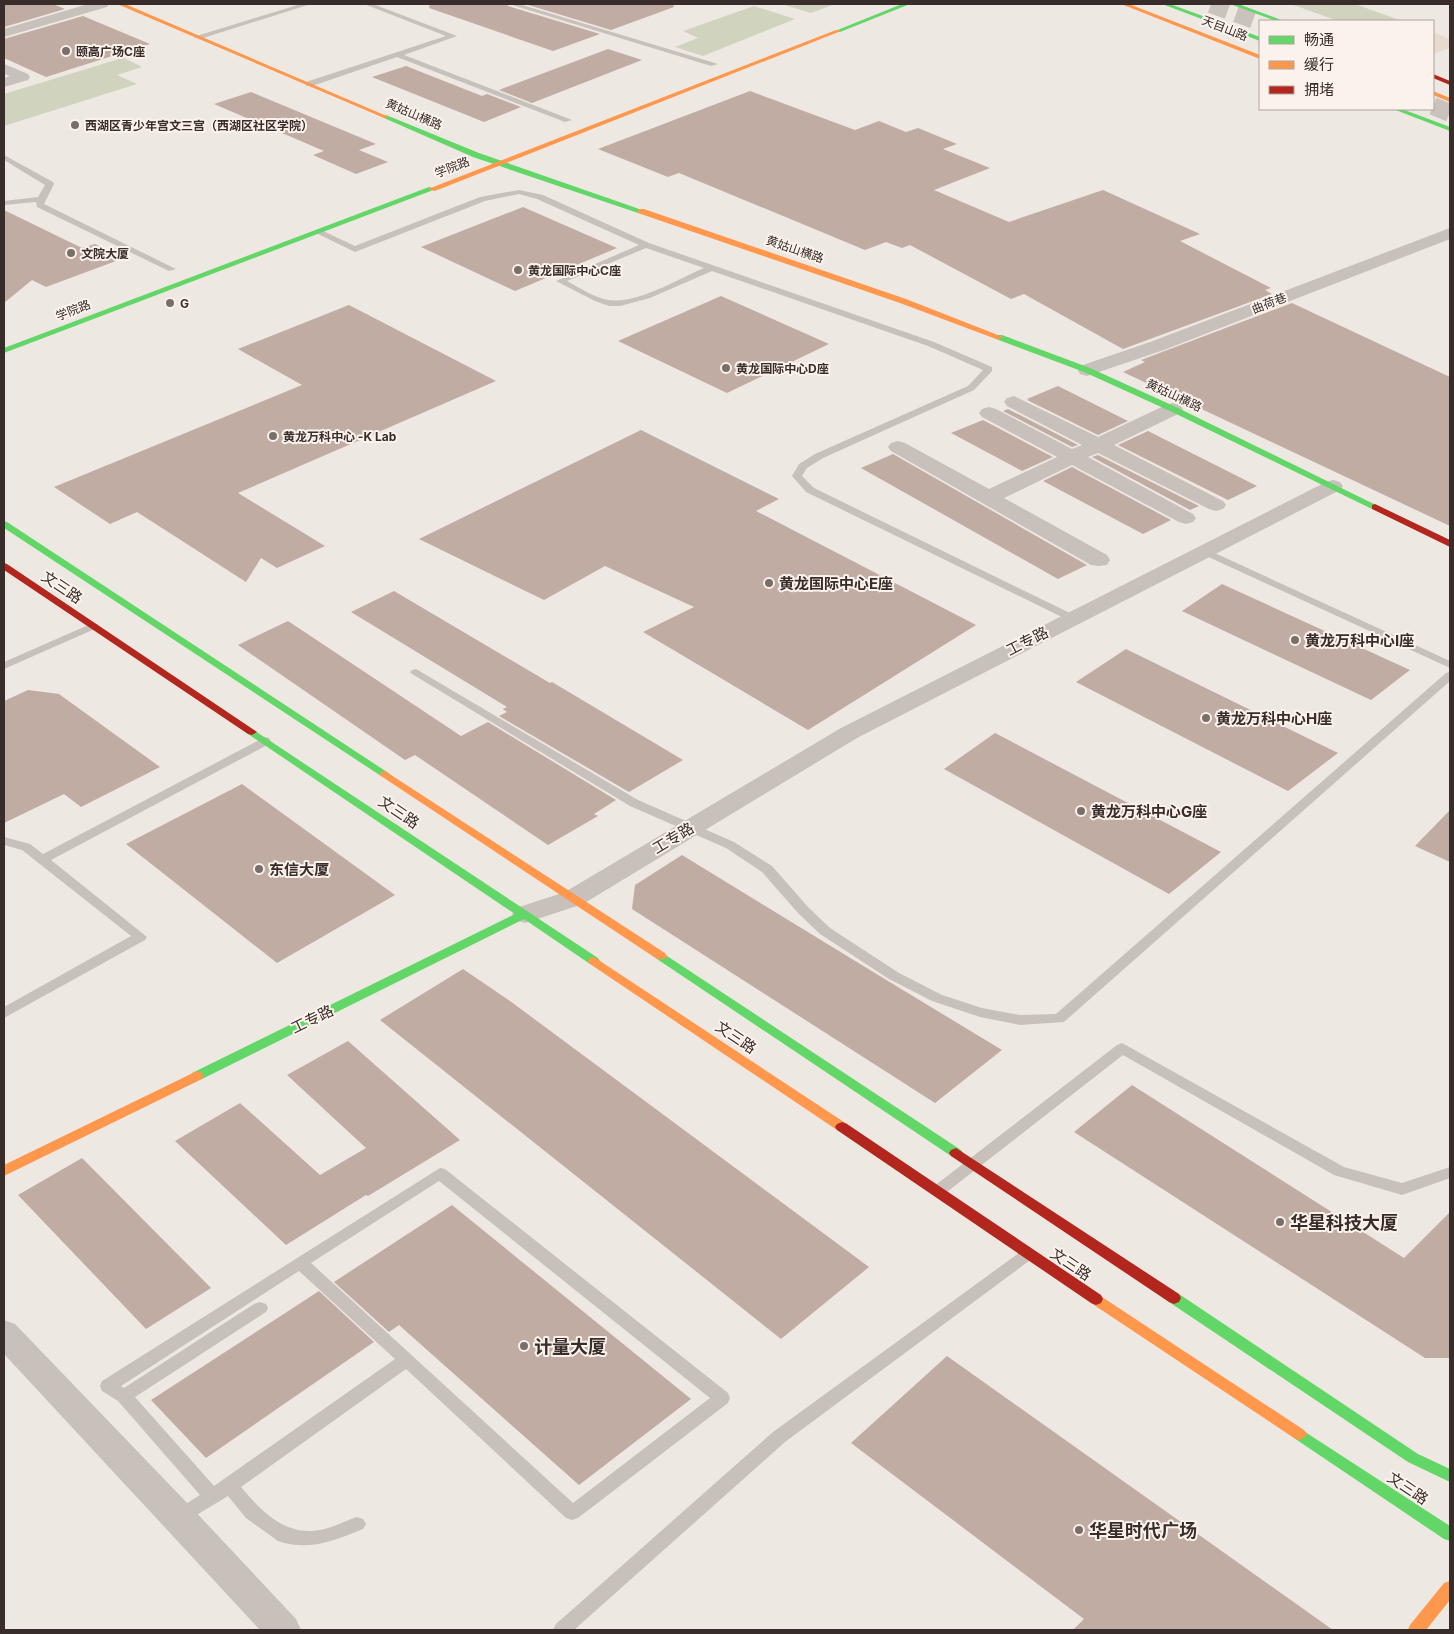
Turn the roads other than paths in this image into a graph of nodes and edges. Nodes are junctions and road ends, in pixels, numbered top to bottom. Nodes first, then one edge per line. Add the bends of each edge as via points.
1 (102, 4) edge
2 (120, 4) edge
3 (308, 4) edge
4 (367, 4) edge
5 (512, 4) edge
6 (907, 4) edge
7 (1124, 4) edge
8 (1165, 4) edge
9 (1196, 4) edge
10 (1233, 4) edge
11 (1278, 20) edge
12 (1259, 28) edge
13 (4, 33) edge
14 (197, 37) junction
15 (1259, 39) edge
16 (398, 55) junction
17 (1259, 57) edge
18 (718, 62) joint
19 (4, 68) edge
20 (696, 71) dead end
21 (1434, 76) edge
22 (4, 83) edge
23 (1450, 83) edge
24 (308, 84) junction
25 (1434, 93) edge
26 (1450, 100) edge
27 (1434, 104) edge
28 (1399, 110) edge
29 (1450, 110) edge
30 (573, 118) joint
31 (550, 127) dead end
32 (1450, 129) edge
33 (494, 148) dead end
34 (476, 155) junction
35 (4, 157) edge
36 (458, 162) dead end
37 (499, 164) junction
38 (41, 198) junction
39 (4, 203) edge
40 (318, 232) junction
41 (1450, 233) edge
42 (646, 245) junction
43 (176, 268) joint
44 (710, 268) junction
45 (153, 276) dead end
46 (4, 351) edge
47 (1086, 370) junction
48 (1014, 402) dead end
49 (1173, 409) junction
50 (989, 413) dead end
51 (1097, 444) junction
52 (898, 447) dead end
53 (1072, 458) junction
54 (1333, 486) junction
55 (987, 498) junction
56 (1216, 505) dead end
57 (1186, 518) dead end
58 (4, 524) edge
59 (1450, 544) edge
60 (1206, 552) junction
61 (1099, 560) dead end
62 (4, 566) edge
63 (1072, 618) junction
64 (92, 626) junction
65 (1450, 665) edge
66 (4, 666) edge
67 (416, 672) dead end
68 (1450, 674) edge
69 (265, 741) junction
70 (691, 828) junction
71 (4, 842) edge
72 (43, 859) junction
73 (574, 898) junction
74 (525, 914) junction
75 (4, 1013) edge
76 (973, 1165) junction
77 (4, 1170) edge
78 (1450, 1172) edge
79 (938, 1191) junction
80 (1028, 1254) junction
81 (301, 1263) junction
82 (260, 1308) dead end
83 (4, 1333) edge
84 (405, 1361) junction
85 (124, 1396) junction
86 (1450, 1476) edge
87 (230, 1486) junction
88 (212, 1496) junction
89 (180, 1517) junction
90 (357, 1524) dead end
91 (1450, 1534) edge
92 (1450, 1588) edge
93 (283, 1630) edge
94 (562, 1630) edge
95 (1416, 1630) edge

1 - 13 street
2 - 14 main road, 黄姑山横路
3 - 14 lane
4 - 16 lane via 452,36
5 - 18 lane
6 - 37 main road, 学院路
7 - 17 main road, 天目山路
8 - 15 main road, 天目山路
9 - 12 main road, 天目山路
10 - 11 main road, 天目山路
14 - 24 main road, 黄姑山横路
16 - 24 lane
16 - 30 lane
18 - 20 main road
19 - 22 street via 23,77
21 - 23 main road
24 - 34 main road, 黄姑山横路
25 - 26 main road
27 - 29 main road
28 - 32 main road
30 - 31 main road
33 - 34 main road, 学院路
34 - 36 main road, 学院路
34 - 37 main road, 黄姑山横路
35 - 38 lane via 50,184
37 - 40 main road, 学院路
37 - 47 main road, 黄姑山横路 via 903,301
38 - 39 lane
38 - 43 lane via 40,205
40 - 42 lane via 355,250 483,199 519,192 540,197
40 - 46 main road, 学院路
41 - 47 street, 曲荷巷 via 1157,346
42 - 44 lane
42 - 44 lane via 560,281 608,303 624,302 641,298
43 - 45 main road
44 - 63 lane via 931,344 989,369 971,388 819,456 803,466 798,476 810,490
47 - 49 main road, 黄姑山横路
48 - 51 street
49 - 51 street
49 - 54 main road, 黄姑山横路
50 - 53 street
51 - 53 street
51 - 56 street
52 - 55 street
53 - 55 street
53 - 57 street
54 - 59 main road, 黄姑山横路
54 - 60 street, 工专路
55 - 61 street
58 - 73 main road, 文三路
60 - 63 street, 工专路
60 - 65 lane
62 - 64 main road, 文三路
63 - 70 street, 工专路 via 849,733
64 - 66 lane
64 - 69 main road, 文三路
67 - 70 lane via 634,803
68 - 70 lane via 1059,1019 1020,1020 980,1012 937,998 894,976 825,931 767,869 730,845
69 - 72 lane
69 - 74 main road, 文三路
70 - 73 street, 工专路
71 - 72 lane via 26,847
72 - 75 lane via 140,937
73 - 74 street, 工专路
73 - 76 main road, 文三路
74 - 77 main road, 工专路
74 - 79 main road, 文三路
76 - 78 lane via 1122,1048 1339,1171 1402,1189
76 - 79 lane
76 - 86 main road, 文三路 via 1414,1458
79 - 80 main road, 文三路
80 - 91 main road, 文三路
80 - 94 lane via 779,1437
81 - 84 lane
81 - 84 lane via 440,1173 722,1398 572,1513
81 - 85 lane via 108,1386
82 - 85 lane
83 - 89 street
84 - 87 lane
85 - 88 lane
87 - 88 lane
87 - 90 lane via 252,1513 284,1536 320,1538
88 - 89 lane
89 - 93 street
92 - 95 main road

